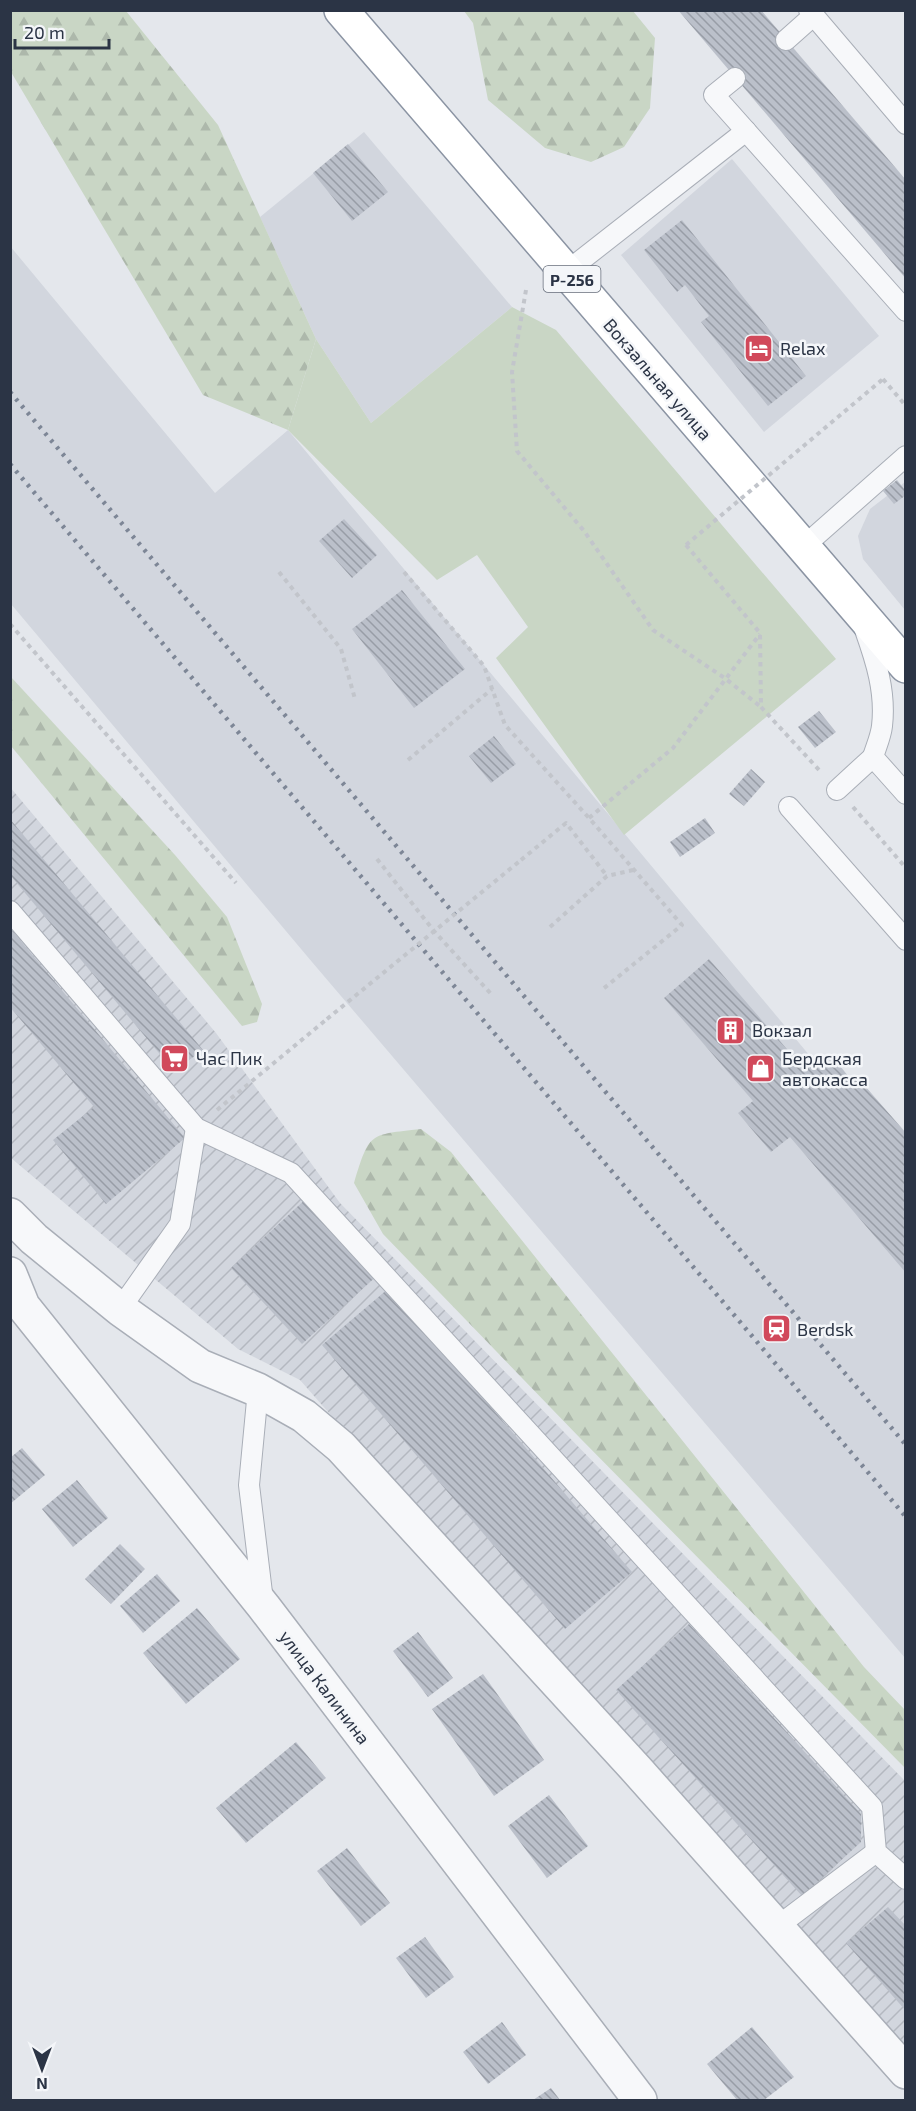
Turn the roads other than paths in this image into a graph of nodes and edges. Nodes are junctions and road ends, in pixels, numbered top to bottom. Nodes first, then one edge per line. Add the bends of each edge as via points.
1 (341, 10) edge
2 (811, 13) edge
3 (786, 40) dead end
4 (735, 78) dead end
5 (906, 124) edge
6 (746, 131) junction
7 (566, 272) junction
8 (906, 311) edge
9 (906, 456) edge
10 (803, 547) junction
11 (857, 611) junction
12 (906, 666) edge
13 (873, 757) junction
14 (837, 790) road end
15 (906, 794) edge
16 (789, 807) dead end
17 (10, 911) edge
18 (906, 940) edge
19 (196, 1128) junction
20 (10, 1215) edge
21 (10, 1274) edge
22 (120, 1309) junction
23 (258, 1390) junction
24 (264, 1607) junction
25 (876, 1852) junction
26 (906, 1879) edge
27 (778, 1926) junction
28 (906, 2072) edge
29 (640, 2100) edge

1 - 7 highway, Вокзальная улица / Р-256
2 - 3 lane
2 - 5 lane
4 - 6 lane via 714,95
6 - 7 lane
6 - 8 lane
7 - 10 highway, Вокзальная улица / Р-256
9 - 10 lane
10 - 11 highway, Вокзальная улица / Р-256
11 - 12 highway, Вокзальная улица / Р-256
11 - 13 lane via 877,665 882,697 882,727
13 - 14 lane
13 - 15 lane
16 - 18 lane
17 - 19 lane
19 - 22 lane via 180,1224
19 - 25 lane via 291,1173 872,1807
20 - 22 street
21 - 24 street, улица Калинина via 23,1306
22 - 23 street via 200,1366
23 - 24 lane via 249,1485
23 - 27 street via 304,1416 341,1447
24 - 29 street, улица Калинина
25 - 26 lane
25 - 27 lane
27 - 28 street

